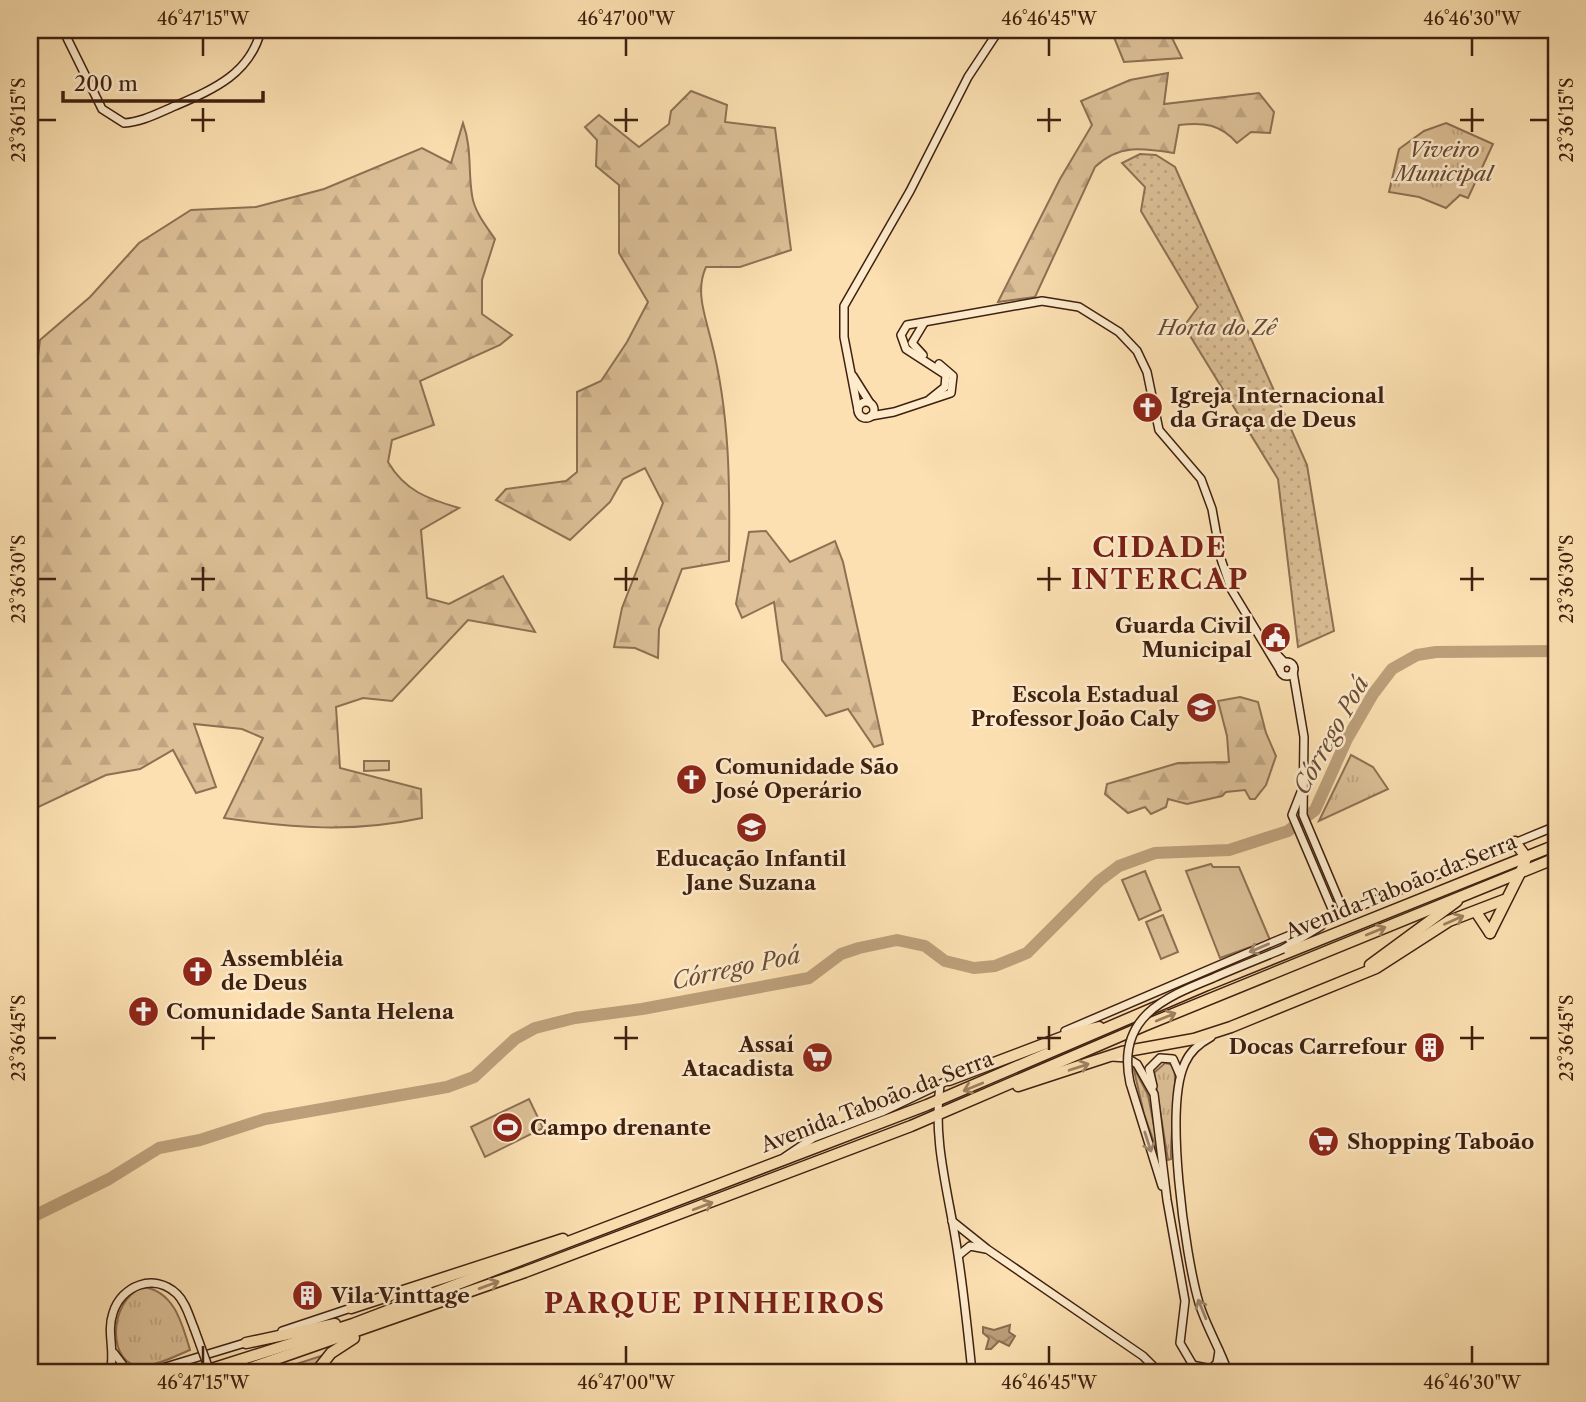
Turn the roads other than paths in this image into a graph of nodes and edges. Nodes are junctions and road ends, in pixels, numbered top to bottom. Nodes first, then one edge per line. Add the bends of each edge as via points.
1 (63, 30) edge
2 (261, 30) edge
3 (999, 30) edge
4 (925, 322) junction
5 (851, 373) junction
6 (930, 399) junction
7 (871, 404) junction
8 (858, 410) junction
9 (894, 412) junction
10 (871, 416) junction
11 (1262, 639) junction
12 (1284, 662) junction
13 (1293, 672) junction
14 (1282, 673) junction
15 (1296, 693) junction
16 (1302, 791) junction
17 (1302, 814) junction
18 (1293, 817) junction
19 (1556, 826) edge
20 (1516, 842) junction
21 (1556, 845) edge
22 (1526, 857) junction
23 (1556, 858) edge
24 (1522, 872) junction
25 (1331, 879) junction
26 (1321, 883) junction
27 (1335, 889) junction
28 (1325, 893) junction
29 (1462, 896) junction
30 (1504, 900) junction
31 (1344, 912) junction
32 (1476, 912) junction
33 (1335, 916) junction
34 (1327, 921) junction
35 (1353, 978) junction
36 (1117, 1024) junction
37 (1231, 1027) junction
38 (1108, 1057) junction
39 (1180, 1076) junction
40 (945, 1082) junction
41 (1002, 1088) junction
42 (1154, 1094) junction
43 (938, 1101) junction
44 (936, 1115) junction
45 (782, 1160) junction
46 (1167, 1200) junction
47 (950, 1217) junction
48 (608, 1229) junction
49 (975, 1239) junction
50 (957, 1245) junction
51 (987, 1249) junction
52 (958, 1255) junction
53 (351, 1308) joint
54 (352, 1324) junction
55 (379, 1324) junction
56 (246, 1343) junction
57 (1220, 1347) junction
58 (114, 1352) junction
59 (1192, 1365) junction
60 (123, 1369) edge
61 (110, 1372) edge
62 (133, 1372) edge
63 (149, 1372) edge
64 (202, 1372) edge
65 (210, 1372) edge
66 (241, 1372) edge
67 (284, 1372) edge
68 (316, 1372) edge
69 (972, 1372) edge
70 (1159, 1372) edge
71 (1197, 1372) edge
72 (1228, 1372) edge

1 - 2 main road via 102,109 124,123 148,118 225,82 253,54
3 - 5 main road via 968,77 910,191 848,296 842,321
4 - 6 main road via 912,343 951,373 955,383 951,393
4 - 6 main road via 907,325 901,335 906,349 946,376 945,387
4 - 11 main road via 1010,305 1063,303 1107,323 1137,351 1151,385 1159,430 1201,480 1226,575
5 - 7 main road
5 - 8 main road
6 - 9 main road
7 - 8 main road via 862,403
7 - 9 main road
7 - 10 main road
8 - 10 main road via 862,417
9 - 10 main road
11 - 12 main road
11 - 14 main road
12 - 13 main road via 1291,663
12 - 14 main road
13 - 14 main road
13 - 15 main road
14 - 15 main road
15 - 16 main road via 1306,762
16 - 17 main road
16 - 18 main road
17 - 18 main road
17 - 25 main road
18 - 26 main road
19 - 20 main road
20 - 22 highway
20 - 31 main road
21 - 22 highway, Avenida Taboão da Serra
22 - 24 highway
22 - 36 highway, Avenida Taboão da Serra
23 - 24 highway, Avenida Taboão da Serra
24 - 29 highway, Avenida Taboão da Serra
24 - 30 highway
25 - 26 main road via 1328,884
25 - 27 main road
26 - 28 main road
27 - 28 main road
27 - 31 main road
28 - 33 main road
29 - 35 highway
41 -> 29 highway, Avenida Taboão da Serra
30 - 32 highway
30 - 32 highway via 1490,933
31 - 33 main road
35 -> 32 highway via 1392,960 1449,921
33 - 34 main road
34 -> 40 main road via 968,1068
34 -> 46 main road, bridge via 1283,949 1175,993 1150,1009 1131,1040 1130,1083
35 - 37 highway
36 - 40 highway via 1073,1033
36 -> 43 highway, Avenida Taboão da Serra
37 - 38 highway
37 - 39 main road via 1193,1049
41 -> 38 highway
38 - 42 main road via 1131,1059
39 - 42 main road via 1173,1059 1154,1061 1149,1069
57 -> 39 main road via 1200,1306 1179,1192
40 - 43 main road
40 - 45 main road via 813,1138
41 - 44 highway, Avenida Taboão da Serra
42 - 46 main road
43 - 44 main road
43 - 45 highway, Avenida Taboão da Serra
44 - 47 main road
55 -> 44 highway, Avenida Taboão da Serra
45 - 48 highway, Avenida Taboão da Serra
46 - 59 main road via 1185,1301 1180,1343
47 - 49 main road
47 - 50 main road
48 - 53 highway via 529,1248
48 - 54 highway, Avenida Taboão da Serra
49 - 50 main road
49 - 51 main road
50 - 52 main road
51 - 52 main road via 970,1246
51 - 70 main road via 1143,1356
52 - 69 main road
53 - 56 main road
54 - 56 highway
54 - 64 highway, Avenida Taboão da Serra
55 - 66 highway, Avenida Taboão da Serra
55 - 68 highway via 331,1353
56 - 63 main road
57 - 59 main road via 1211,1369
57 - 72 main road
58 - 60 main road
58 - 61 main road
58 - 65 main road, bridge via 110,1323 124,1293 139,1285 162,1284 176,1294
59 - 71 main road
60 - 62 main road
66 - 67 highway

